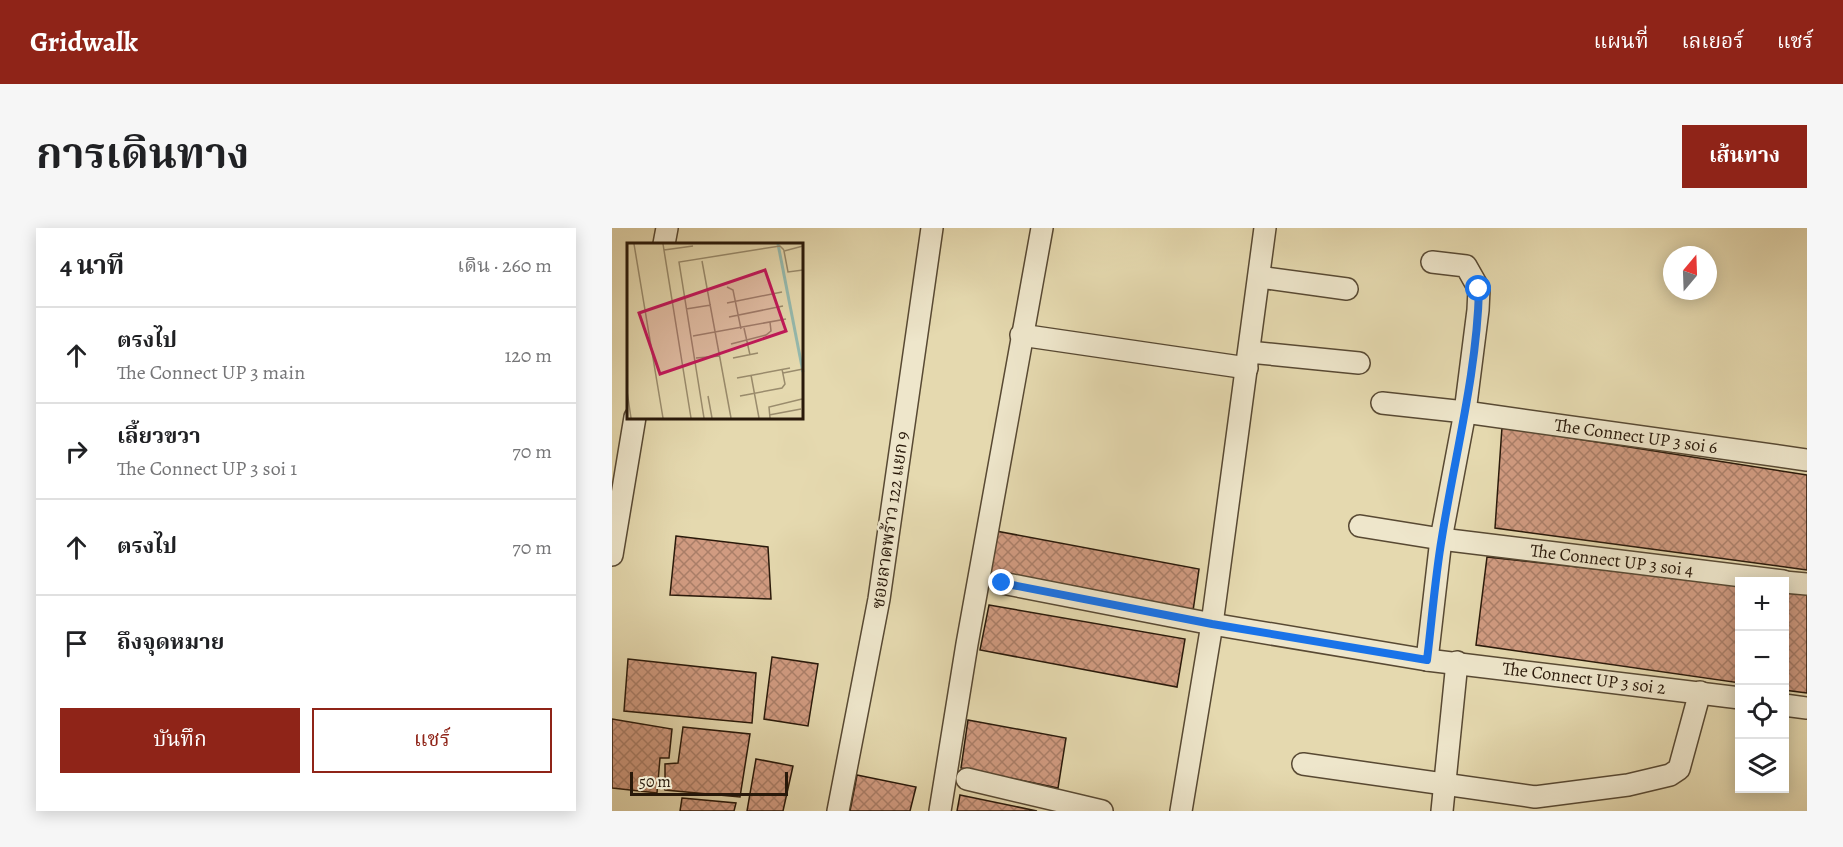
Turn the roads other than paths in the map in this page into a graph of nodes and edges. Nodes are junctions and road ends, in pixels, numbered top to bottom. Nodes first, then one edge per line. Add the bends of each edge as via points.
1 (667, 228) edge
2 (932, 228) edge
3 (1041, 228) edge
4 (1266, 228) edge
5 (664, 243) edge
6 (1432, 262) dead end
7 (1259, 277) junction
8 (1347, 289) dead end
9 (1021, 335) junction
10 (1248, 360) junction
11 (1359, 363) dead end
12 (1382, 403) dead end
13 (1465, 412) junction
14 (635, 418) edge
15 (1807, 460) edge
16 (1360, 526) dead end
17 (1441, 539) junction
18 (612, 555) edge
19 (1744, 577) edge
20 (1789, 582) edge
21 (1002, 583) dead end
22 (1807, 584) edge
23 (1212, 624) junction
24 (1427, 660) junction
25 (1457, 662) junction
26 (1700, 692) junction
27 (1735, 697) edge
28 (1789, 706) edge
29 (1807, 708) edge
30 (1303, 764) dead end
31 (967, 779) dead end
32 (1446, 786) junction
33 (838, 811) edge
34 (940, 811) edge
35 (1102, 811) edge
36 (1181, 811) edge
37 (1442, 811) edge

1 - 5 street
2 - 33 street, ซอยลาดพร้าว 122 แยก 9 via 879,599
3 - 9 street
4 - 7 street
6 - 13 street via 1466,266 1479,289
7 - 8 street
7 - 10 street
9 - 10 street
9 - 34 street
10 - 11 street
10 - 23 street
12 - 13 street, The Connect UP 3 soi 6
13 - 15 street, The Connect UP 3 soi 6
13 - 17 street
14 - 18 street
16 - 17 street, The Connect UP 3 soi 4
17 - 19 street, The Connect UP 3 soi 4
17 - 24 street
20 - 22 street, The Connect UP 3 soi 4
21 - 23 street, The Connect UP 3 soi 2
23 - 24 street, The Connect UP 3 soi 2
23 - 36 street
24 - 25 street, The Connect UP 3 soi 2
25 - 26 street, The Connect UP 3 soi 2
25 - 32 street
26 - 27 street, The Connect UP 3 soi 2
26 - 32 street via 1679,769 1670,775 1629,785 1535,797
28 - 29 street
30 - 32 street
31 - 35 street
32 - 37 street

